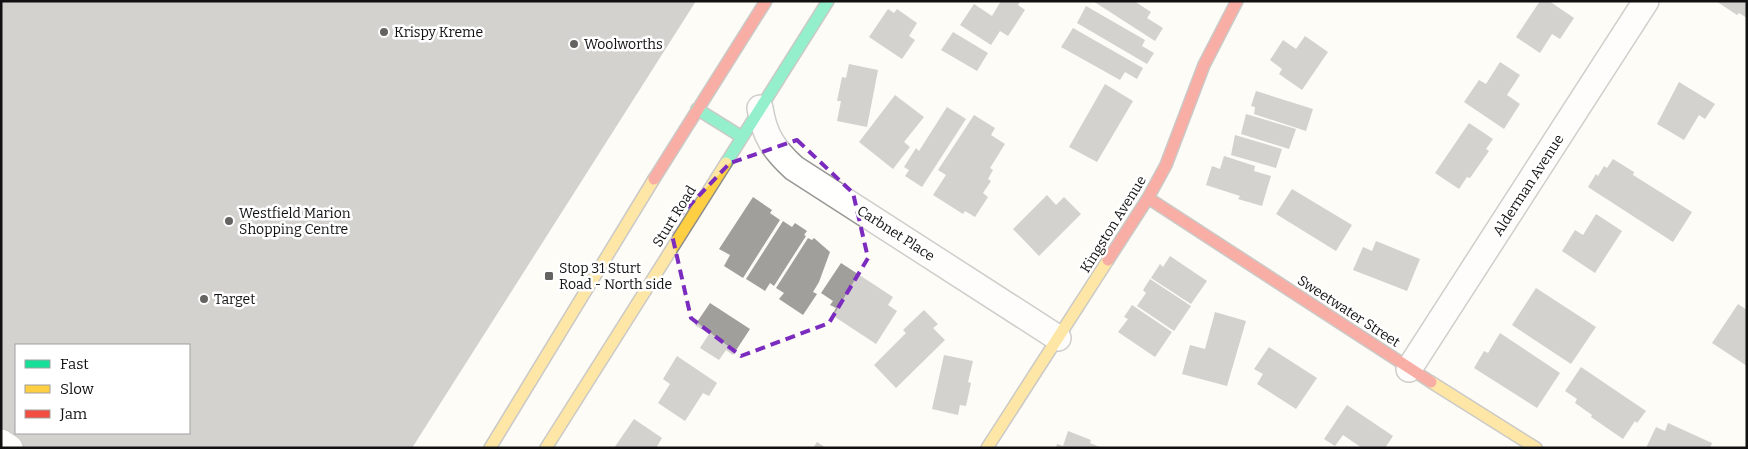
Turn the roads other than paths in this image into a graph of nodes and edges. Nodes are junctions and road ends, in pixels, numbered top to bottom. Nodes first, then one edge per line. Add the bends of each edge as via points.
1 (766, 1) edge
2 (828, 1) edge
3 (1237, 1) edge
4 (1646, 1) edge
5 (760, 108) junction
6 (697, 110) junction
7 (742, 137) junction
8 (1148, 198) junction
9 (1058, 338) junction
10 (1409, 369) junction
11 (1, 442) edge
12 (10, 448) edge
13 (490, 448) edge
14 (546, 448) edge
15 (987, 448) edge
16 (1536, 448) edge

1 - 6 main road
2 - 5 main road, Sturt Road
3 - 8 main road, Kingston Avenue via 1204,65 1166,165
4 - 10 street, Alderman Avenue
5 - 7 main road, Sturt Road
5 - 9 street, Carbnet Place via 769,140 794,168
6 - 7 main road
6 - 13 main road via 525,386
7 - 14 main road, Sturt Road
8 - 9 main road, Kingston Avenue
8 - 10 main road, Sweetwater Street
9 - 15 main road, Kingston Avenue
10 - 16 main road, Sweetwater Street
11 - 12 street

